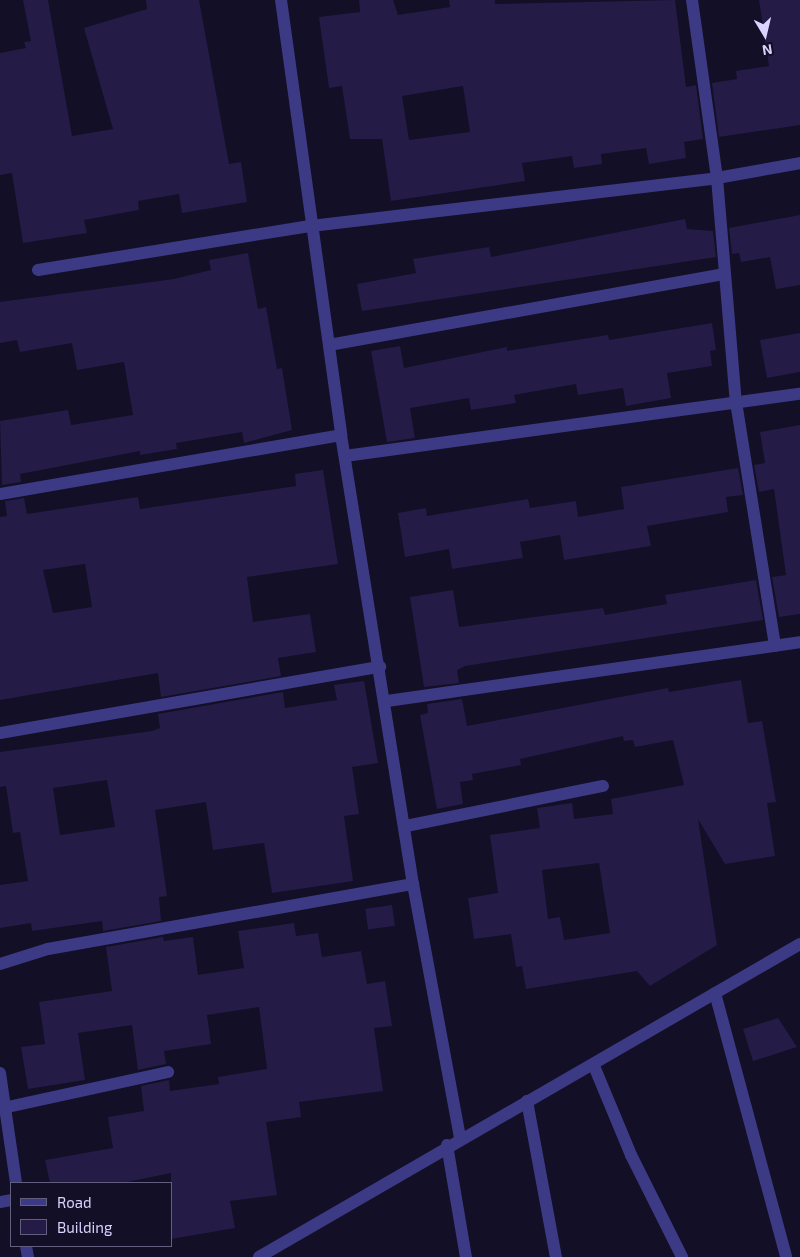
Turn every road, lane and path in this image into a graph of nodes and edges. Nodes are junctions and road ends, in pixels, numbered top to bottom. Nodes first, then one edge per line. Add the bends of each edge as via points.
1 (281, 0) edge
2 (692, 0) edge
3 (800, 163) edge
4 (716, 178) junction
5 (311, 226) junction
6 (38, 270) dead end
7 (725, 274) junction
8 (329, 345) junction
9 (800, 394) edge
10 (736, 402) junction
11 (342, 435) junction
12 (345, 456) junction
13 (0, 494) edge
14 (800, 642) edge
15 (775, 646) junction
16 (380, 667) junction
17 (387, 701) junction
18 (0, 733) edge
19 (603, 786) dead end
20 (406, 826) junction
21 (413, 884) junction
22 (800, 944) edge
23 (0, 964) edge
24 (715, 993) junction
25 (594, 1066) junction
26 (168, 1072) dead end
27 (0, 1073) edge
28 (526, 1101) junction
29 (3, 1108) junction
30 (460, 1137) junction
31 (447, 1145) junction
32 (16, 1182) edge
33 (259, 1257) edge
34 (466, 1257) edge
35 (556, 1257) edge
36 (682, 1257) edge
37 (786, 1257) edge

1 - 5 street
2 - 4 street
3 - 4 street
4 - 5 street
4 - 7 street
5 - 6 street
5 - 8 street
7 - 8 street
7 - 10 street
8 - 11 street
9 - 10 street
10 - 12 street
10 - 15 street
11 - 12 street
11 - 13 street
12 - 16 street
14 - 15 street
15 - 17 street
16 - 17 street
16 - 18 street
17 - 20 street
19 - 20 street
20 - 21 street
21 - 23 street via 48,949
21 - 30 street
22 - 24 street
24 - 25 street
24 - 37 street
25 - 28 street
25 - 36 street via 630,1155
26 - 29 street
27 - 29 street
28 - 30 street
28 - 35 street
29 - 32 street
30 - 31 street
31 - 33 street
31 - 34 street

